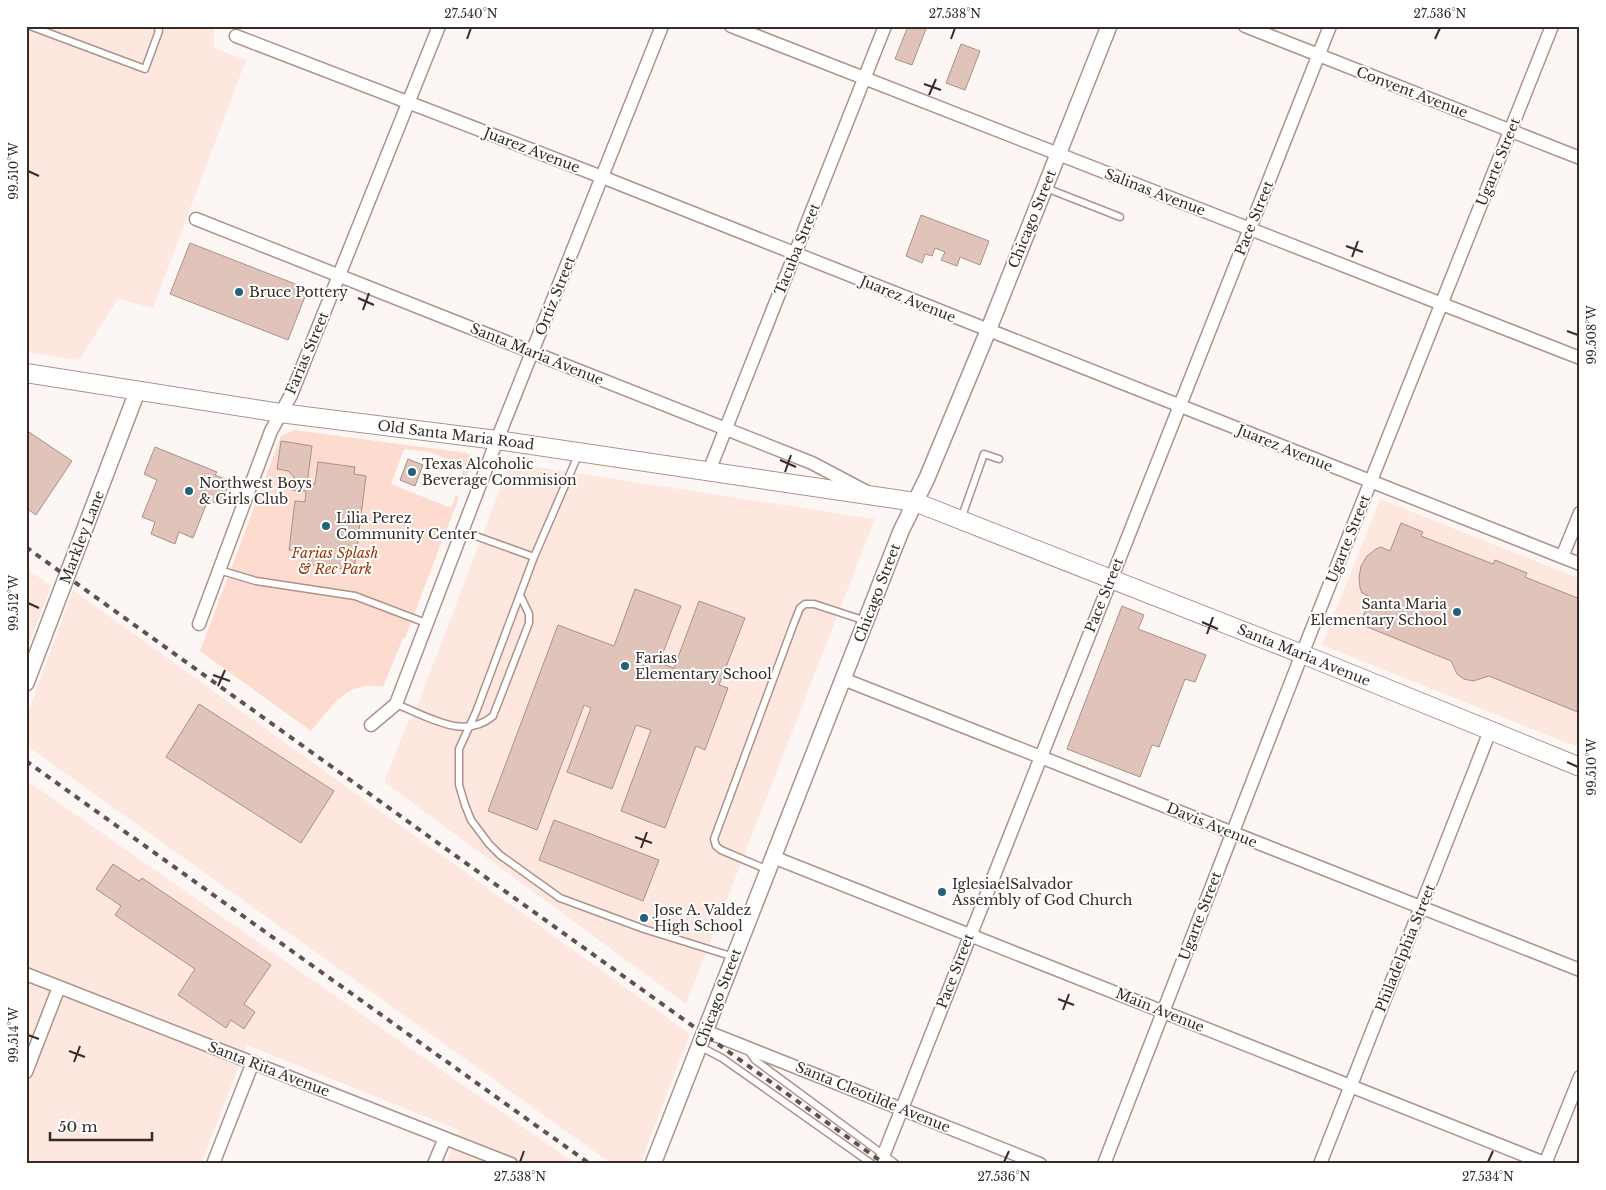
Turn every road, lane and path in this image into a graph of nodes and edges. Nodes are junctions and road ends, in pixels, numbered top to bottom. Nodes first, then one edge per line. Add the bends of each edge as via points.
1 (30, 26) edge
2 (157, 26) edge
3 (439, 26) edge
4 (662, 26) edge
5 (731, 26) edge
6 (885, 26) edge
7 (1109, 26) edge
8 (1245, 26) edge
9 (1330, 26) edge
10 (1552, 26) edge
11 (238, 31) edge
12 (1318, 55) junction
13 (864, 78) junction
14 (408, 102) junction
15 (1511, 131) junction
16 (1058, 154) junction
17 (1580, 158) edge
18 (602, 177) junction
19 (1044, 188) junction
20 (1120, 217) dead end
21 (196, 219) dead end
22 (1250, 229) junction
23 (795, 255) junction
24 (339, 276) junction
25 (1442, 304) junction
26 (988, 331) junction
27 (532, 353) junction
28 (1580, 358) edge
29 (26, 373) edge
30 (137, 392) junction
31 (1180, 406) junction
32 (280, 413) junction
33 (726, 429) junction
34 (497, 440) junction
35 (580, 452) junction
36 (999, 459) dead end
37 (709, 471) junction
38 (1371, 482) junction
39 (874, 496) junction
40 (915, 502) junction
41 (1580, 513) edge
42 (960, 520) junction
43 (462, 531) junction
44 (534, 557) junction
45 (1562, 557) junction
46 (1580, 564) edge
47 (219, 570) junction
48 (1110, 579) junction
49 (520, 595) junction
50 (866, 621) junction
51 (426, 623) junction
52 (199, 624) dead end
53 (1302, 654) junction
54 (843, 678) junction
55 (26, 682) edge
56 (396, 704) junction
57 (371, 724) dead end
58 (467, 729) junction
59 (1490, 731) junction
60 (1040, 756) junction
61 (1580, 767) edge
62 (1233, 833) junction
63 (770, 863) junction
64 (1421, 908) junction
65 (970, 935) junction
66 (734, 957) junction
67 (1580, 970) edge
68 (26, 974) edge
69 (59, 987) junction
70 (1163, 1012) junction
71 (705, 1031) junction
72 (699, 1046) junction
73 (746, 1047) junction
74 (253, 1062) junction
75 (26, 1072) edge
76 (1580, 1077) edge
77 (1350, 1086) junction
78 (901, 1109) junction
79 (444, 1138) junction
80 (881, 1159) edge
81 (213, 1164) edge
82 (434, 1164) edge
83 (512, 1164) edge
84 (653, 1164) edge
85 (872, 1164) edge
86 (896, 1164) edge
87 (1040, 1164) edge
88 (1104, 1164) edge
89 (1320, 1164) edge
90 (1546, 1164) edge

1 - 2 lane via 145,69 159,31
3 - 14 street, Farias Street
4 - 18 street, Ortiz Street
5 - 13 street, Salinas Avenue
6 - 13 street, Tacuba Street
7 - 16 street, Chicago Street
8 - 12 street, Convent Avenue
9 - 12 street, Pace Street
10 - 15 street, Ugarte Street
11 - 14 street, Juarez Avenue
12 - 15 street, Convent Avenue
12 - 22 street, Pace Street
13 - 16 street, Salinas Avenue
13 - 23 street, Tacuba Street
14 - 18 street, Juarez Avenue
14 - 24 street, Farias Street
15 - 17 street, Convent Avenue
15 - 25 street, Ugarte Street
16 - 19 street, Chicago Street
16 - 22 street, Salinas Avenue
18 - 23 street, Juarez Avenue
18 - 27 street, Ortiz Street
19 - 20 lane
19 - 26 street, Chicago Street
21 - 24 street, Santa Maria Avenue
22 - 25 street, Salinas Avenue
22 - 31 street, Pace Street
23 - 26 street, Juarez Avenue
23 - 33 street, Tacuba Street
24 - 27 street, Santa Maria Avenue
24 - 32 street, Farias Street via 291,395
25 - 28 street, Salinas Avenue
25 - 38 street, Ugarte Street
26 - 31 street, Juarez Avenue
26 - 40 street, Chicago Street
27 - 33 street, Santa Maria Avenue
27 - 34 street, Ortiz Street
29 - 30 main road, Old Santa Maria Road
30 - 32 main road, Old Santa Maria Road
30 - 55 street, Markley Lane
31 - 38 street, Juarez Avenue
31 - 48 street, Pace Street
32 - 34 main road, Old Santa Maria Road
32 - 47 street, Farias Street
33 - 37 street, Tacuba Street
33 - 39 street, Santa Maria Avenue via 812,463
34 - 35 main road, Old Santa Maria Road
34 - 43 street, Ortiz Street
35 - 37 main road, Old Santa Maria Road
35 - 44 lane
36 - 42 lane via 984,454
37 - 39 main road, Old Santa Maria Road
38 - 45 street, Juarez Avenue
38 - 53 street, Ugarte Street
39 - 40 main road, Old Santa Maria Road
40 - 42 main road, Santa Maria Avenue
40 - 50 street, Chicago Street
41 - 45 street
42 - 48 main road, Santa Maria Avenue
43 - 44 lane
43 - 51 street, Ortiz Street
44 - 49 lane
45 - 46 street, Juarez Avenue
47 - 51 lane via 256,581 355,596
47 - 52 street, Farias Street
48 - 53 main road, Santa Maria Avenue
48 - 60 street, Pace Street
49 - 58 lane
49 - 58 lane via 529,614 529,623 500,704 494,716 483,725
50 - 54 street, Chicago Street
50 - 63 lane via 805,604 794,623 714,839 721,850
51 - 56 street, Ortiz Street
53 - 59 main road, Santa Maria Avenue
53 - 62 street, Ugarte Street
54 - 60 street, Davis Avenue
54 - 63 street, Chicago Street
56 - 57 street
56 - 58 lane
58 - 66 lane via 459,749 459,785 471,820 500,855 560,898
59 - 61 main road, Santa Maria Avenue
59 - 64 street, Philadelphia Street
60 - 62 street, Davis Avenue
60 - 65 street, Pace Street
62 - 64 street, Davis Avenue
62 - 70 street, Ugarte Street
63 - 65 street, Main Avenue
63 - 66 street, Chicago Street
64 - 67 street, Davis Avenue
64 - 77 street, Philadelphia Street
65 - 70 street, Main Avenue
65 - 78 street, Pace Street
66 - 71 street, Chicago Street
68 - 69 street, Santa Rita Avenue
69 - 74 street, Santa Rita Avenue
69 - 75 street
70 - 77 street, Main Avenue
70 - 88 street, Ugarte Street
71 - 72 street, Chicago Street
71 - 73 street, Santa Cleotilde Avenue
72 - 84 street, Chicago Street
72 - 85 lane via 722,1058
73 - 78 street, Santa Cleotilde Avenue
73 - 80 lane via 755,1060
74 - 79 street, Santa Rita Avenue
74 - 81 street
76 - 90 street
77 - 89 street, Philadelphia Street
77 - 90 street, Main Avenue
78 - 80 street, Pace Street
78 - 87 street, Santa Cleotilde Avenue
79 - 82 street
79 - 83 street, Santa Rita Avenue
80 - 86 lane

